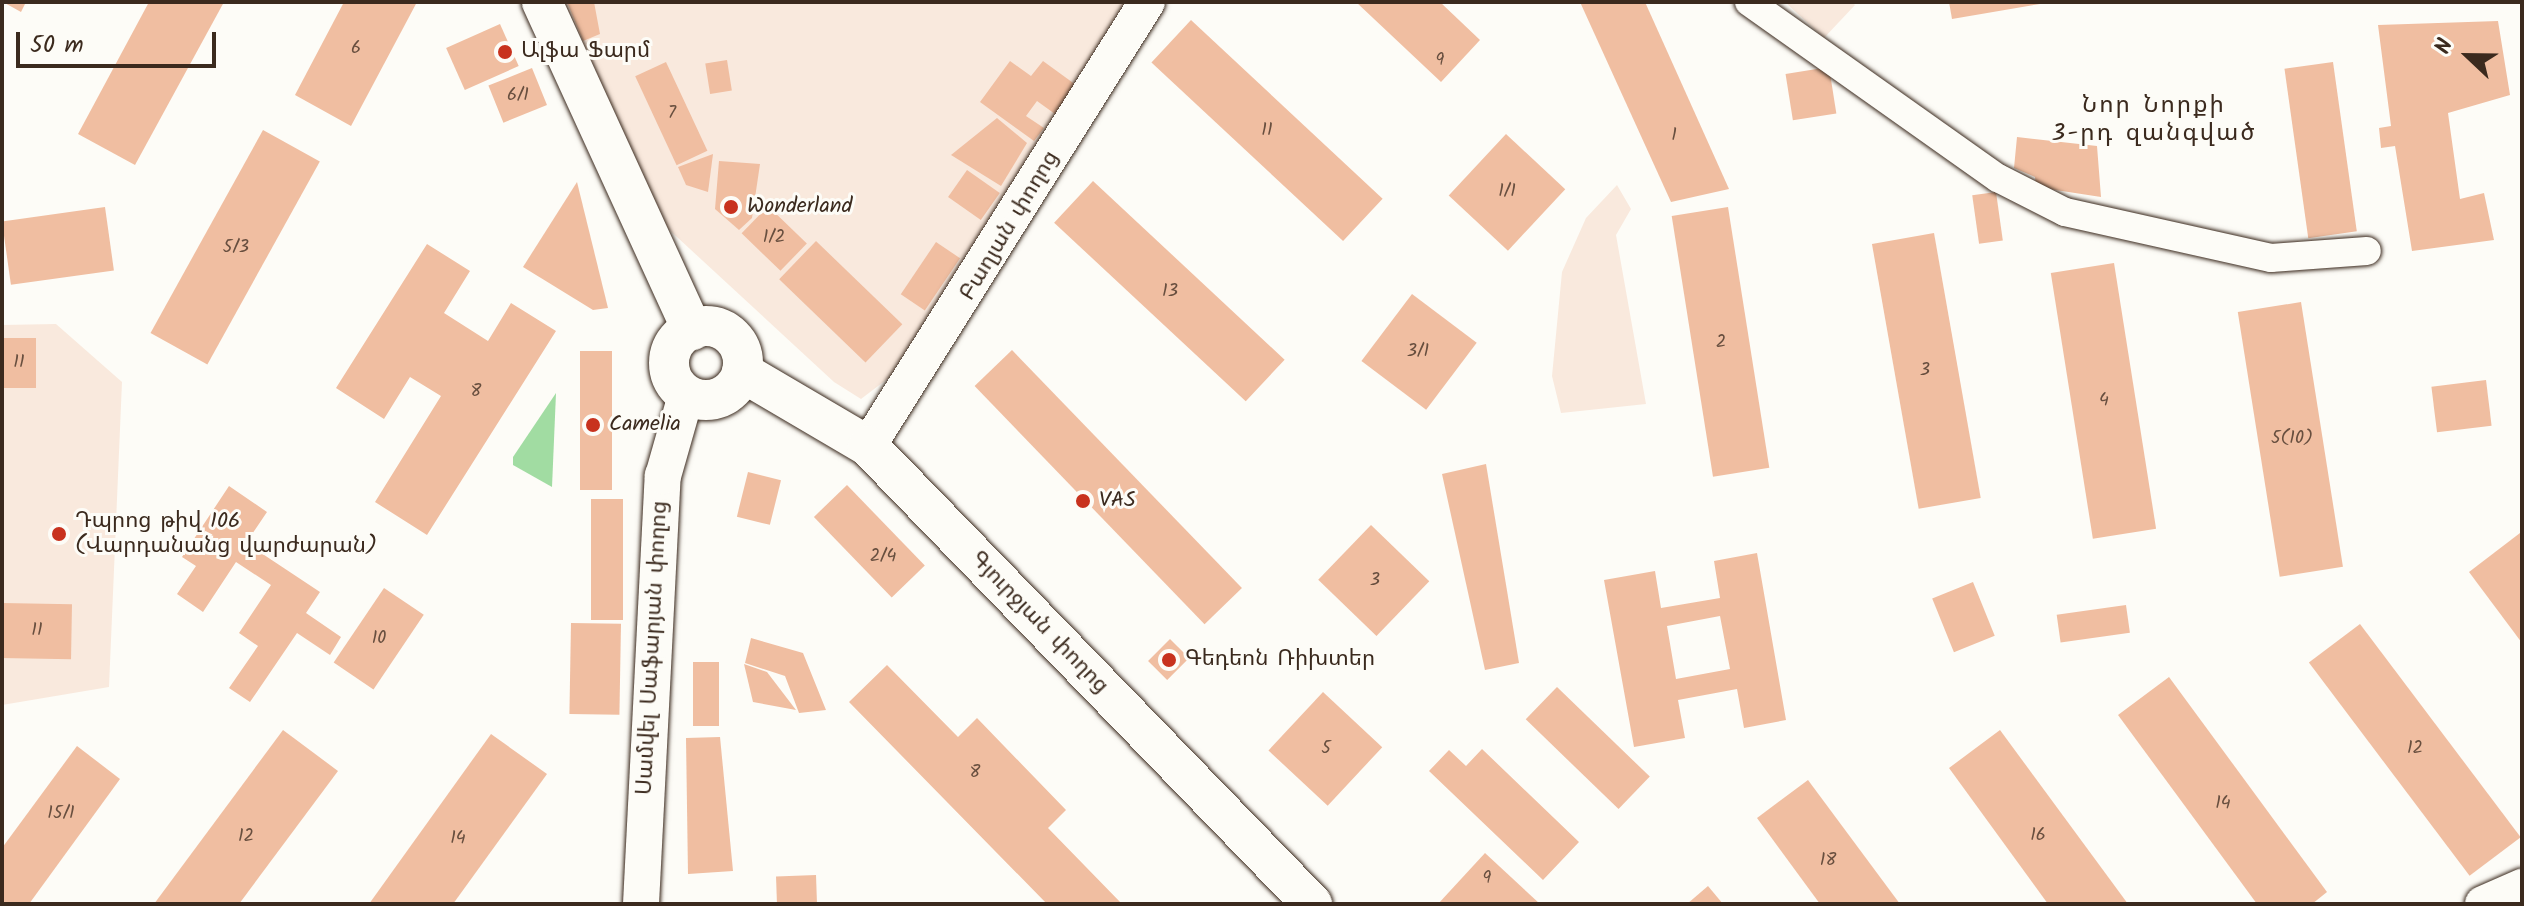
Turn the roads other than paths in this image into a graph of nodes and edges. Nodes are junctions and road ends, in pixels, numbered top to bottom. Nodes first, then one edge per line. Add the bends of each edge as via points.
1 (542, 2) edge
2 (1147, 2) edge
3 (1749, 2) edge
4 (2367, 251) dead end
5 (692, 330) junction
6 (742, 372) junction
7 (686, 395) junction
8 (868, 446) junction
9 (2522, 887) edge
10 (641, 904) edge
11 (1312, 904) edge
12 (2483, 904) edge

1 - 5 main road
2 - 8 street, Բաղյան փողոց
3 - 4 street via 1998,178 2065,212 2271,258
5 - 6 main road via 715,328 735,340
5 - 7 main road via 670,355 672,377
6 - 7 main road via 720,398
6 - 8 main road, Գյուրջյան փողոց
7 - 10 street, Սամվել Սաֆարյան փողոց via 663,476
8 - 11 main road, Գյուրջյան փողոց
9 - 12 street

